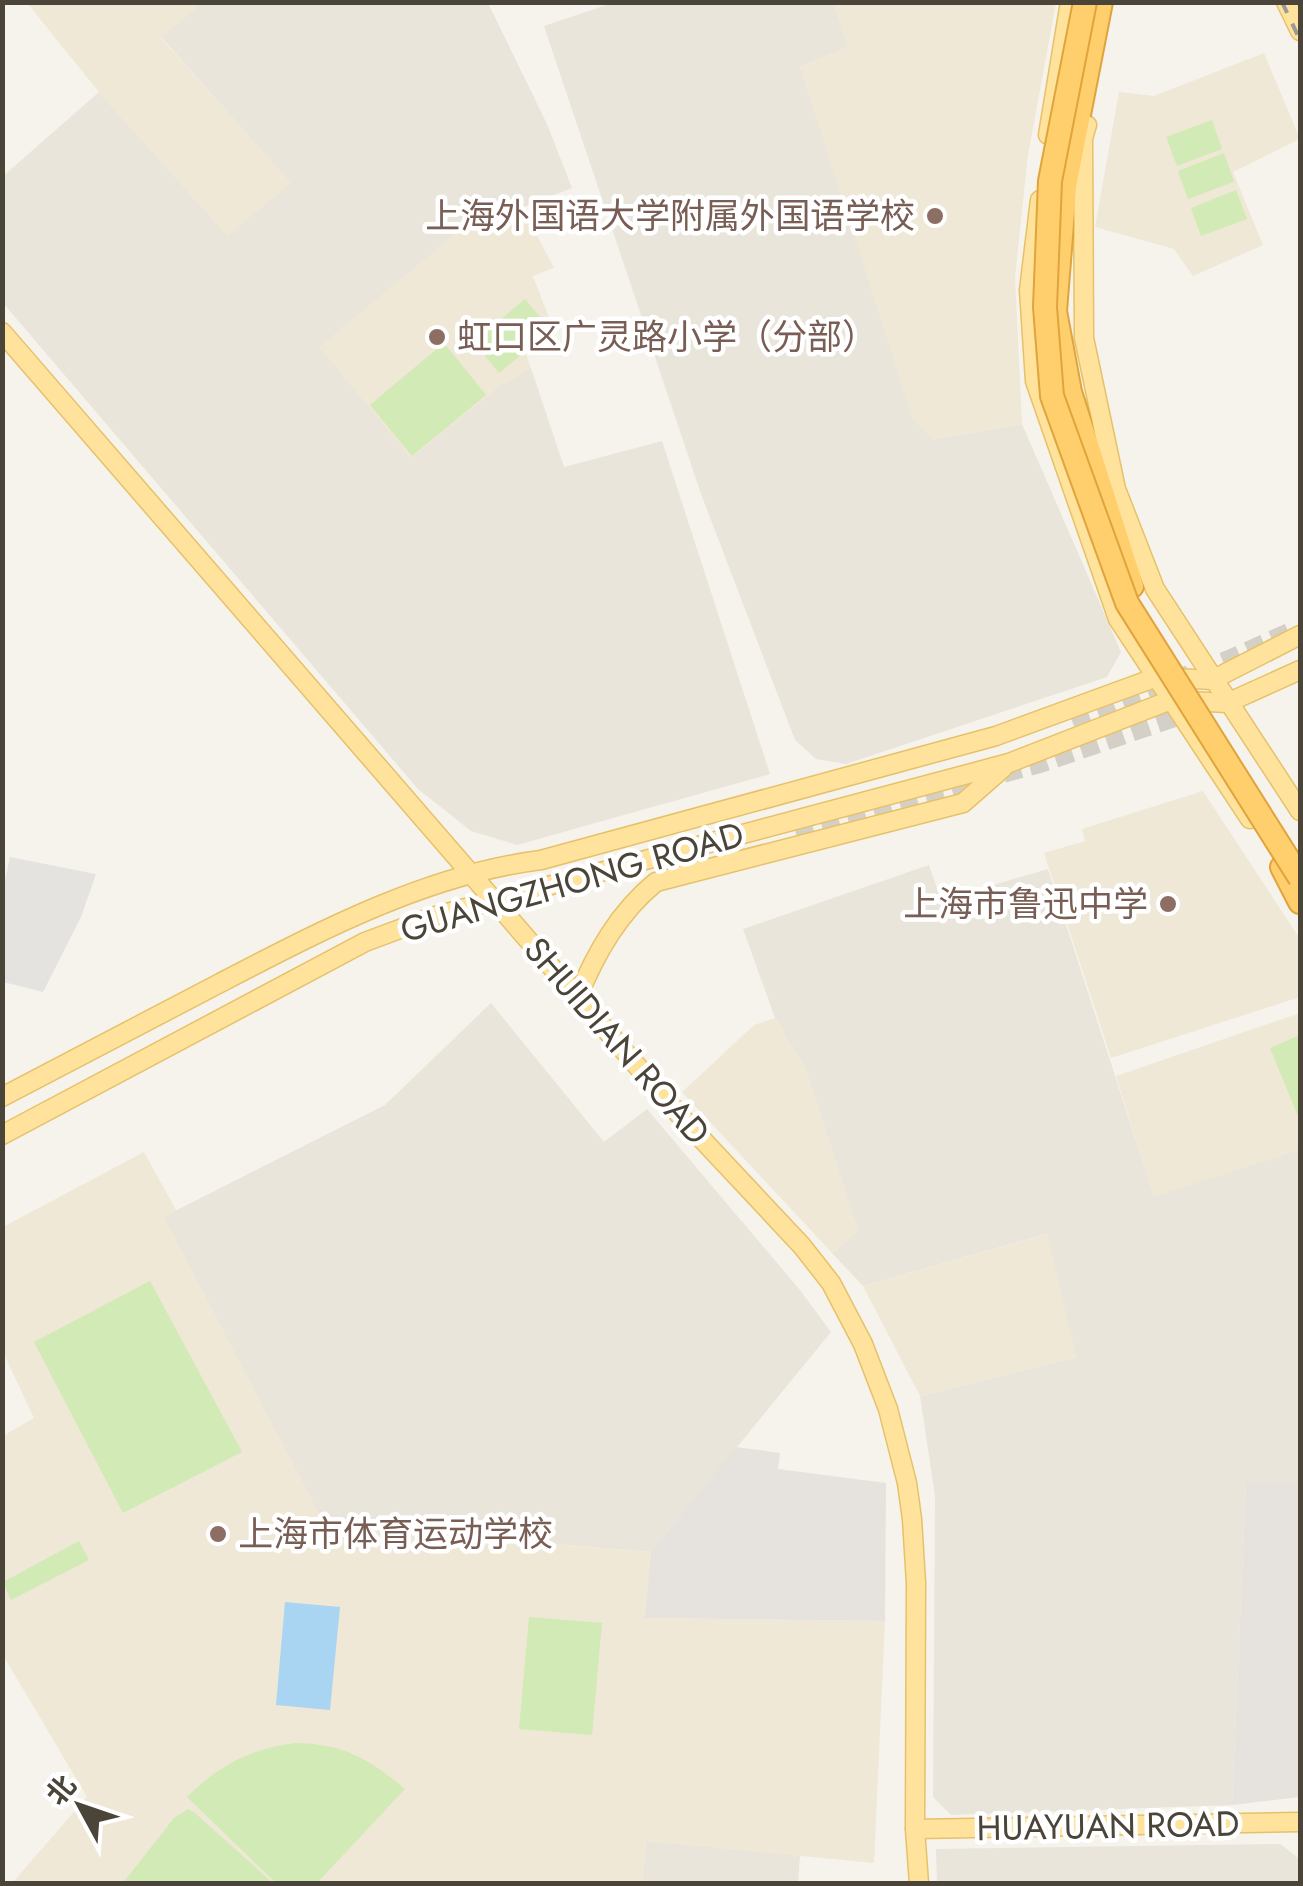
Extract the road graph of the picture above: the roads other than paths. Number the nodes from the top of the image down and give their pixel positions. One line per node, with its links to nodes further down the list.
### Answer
1 (1070, 2): 10 (main road)
2 (1085, 2): 20 (highway, bridge)
3 (1100, 2): 19 (highway)
4 (1112, 2): 11 (main road)
5 (1286, 2): 6 (main road)
6 (1300, 31)
7 (2, 332): 21 (main road, SHUIDIAN ROAD)
8 (1300, 636): 11 (main road)
9 (1300, 670): 13 (main road)
10 (1156, 677): 11 (main road); 12 (main road); 16 (main road, GUANGZHONG ROAD)
11 (1212, 680): 13 (main road)
12 (1172, 700): 13 (main road); 15 (main road, GUANGZHONG ROAD); 20 (main road)
13 (1227, 704): 17 (main road)
14 (1071, 718): 16 (main road)
15 (1009, 763): 22 (main road, GUANGZHONG ROAD); 25 (main road)
16 (882, 766): 21 (main road, GUANGZHONG ROAD)
17 (1300, 810)
18 (795, 830): 22 (main road)
19 (1300, 850)
20 (1291, 873): 24 (highway)
21 (471, 874): 23 (main road, SHUIDIAN ROAD); 26 (main road, GUANGZHONG ROAD)
22 (539, 886): 23 (main road, GUANGZHONG ROAD)
23 (493, 898): 25 (main road, SHUIDIAN ROAD); 27 (main road, GUANGZHONG ROAD)
24 (1300, 898)
25 (578, 996): 29 (main road, SHUIDIAN ROAD)
26 (2, 1098)
27 (2, 1135)
28 (1300, 1822): 29 (main road, HUAYUAN ROAD)
29 (915, 1829): 30 (main road, SHUIDIAN ROAD)
30 (919, 1884)

